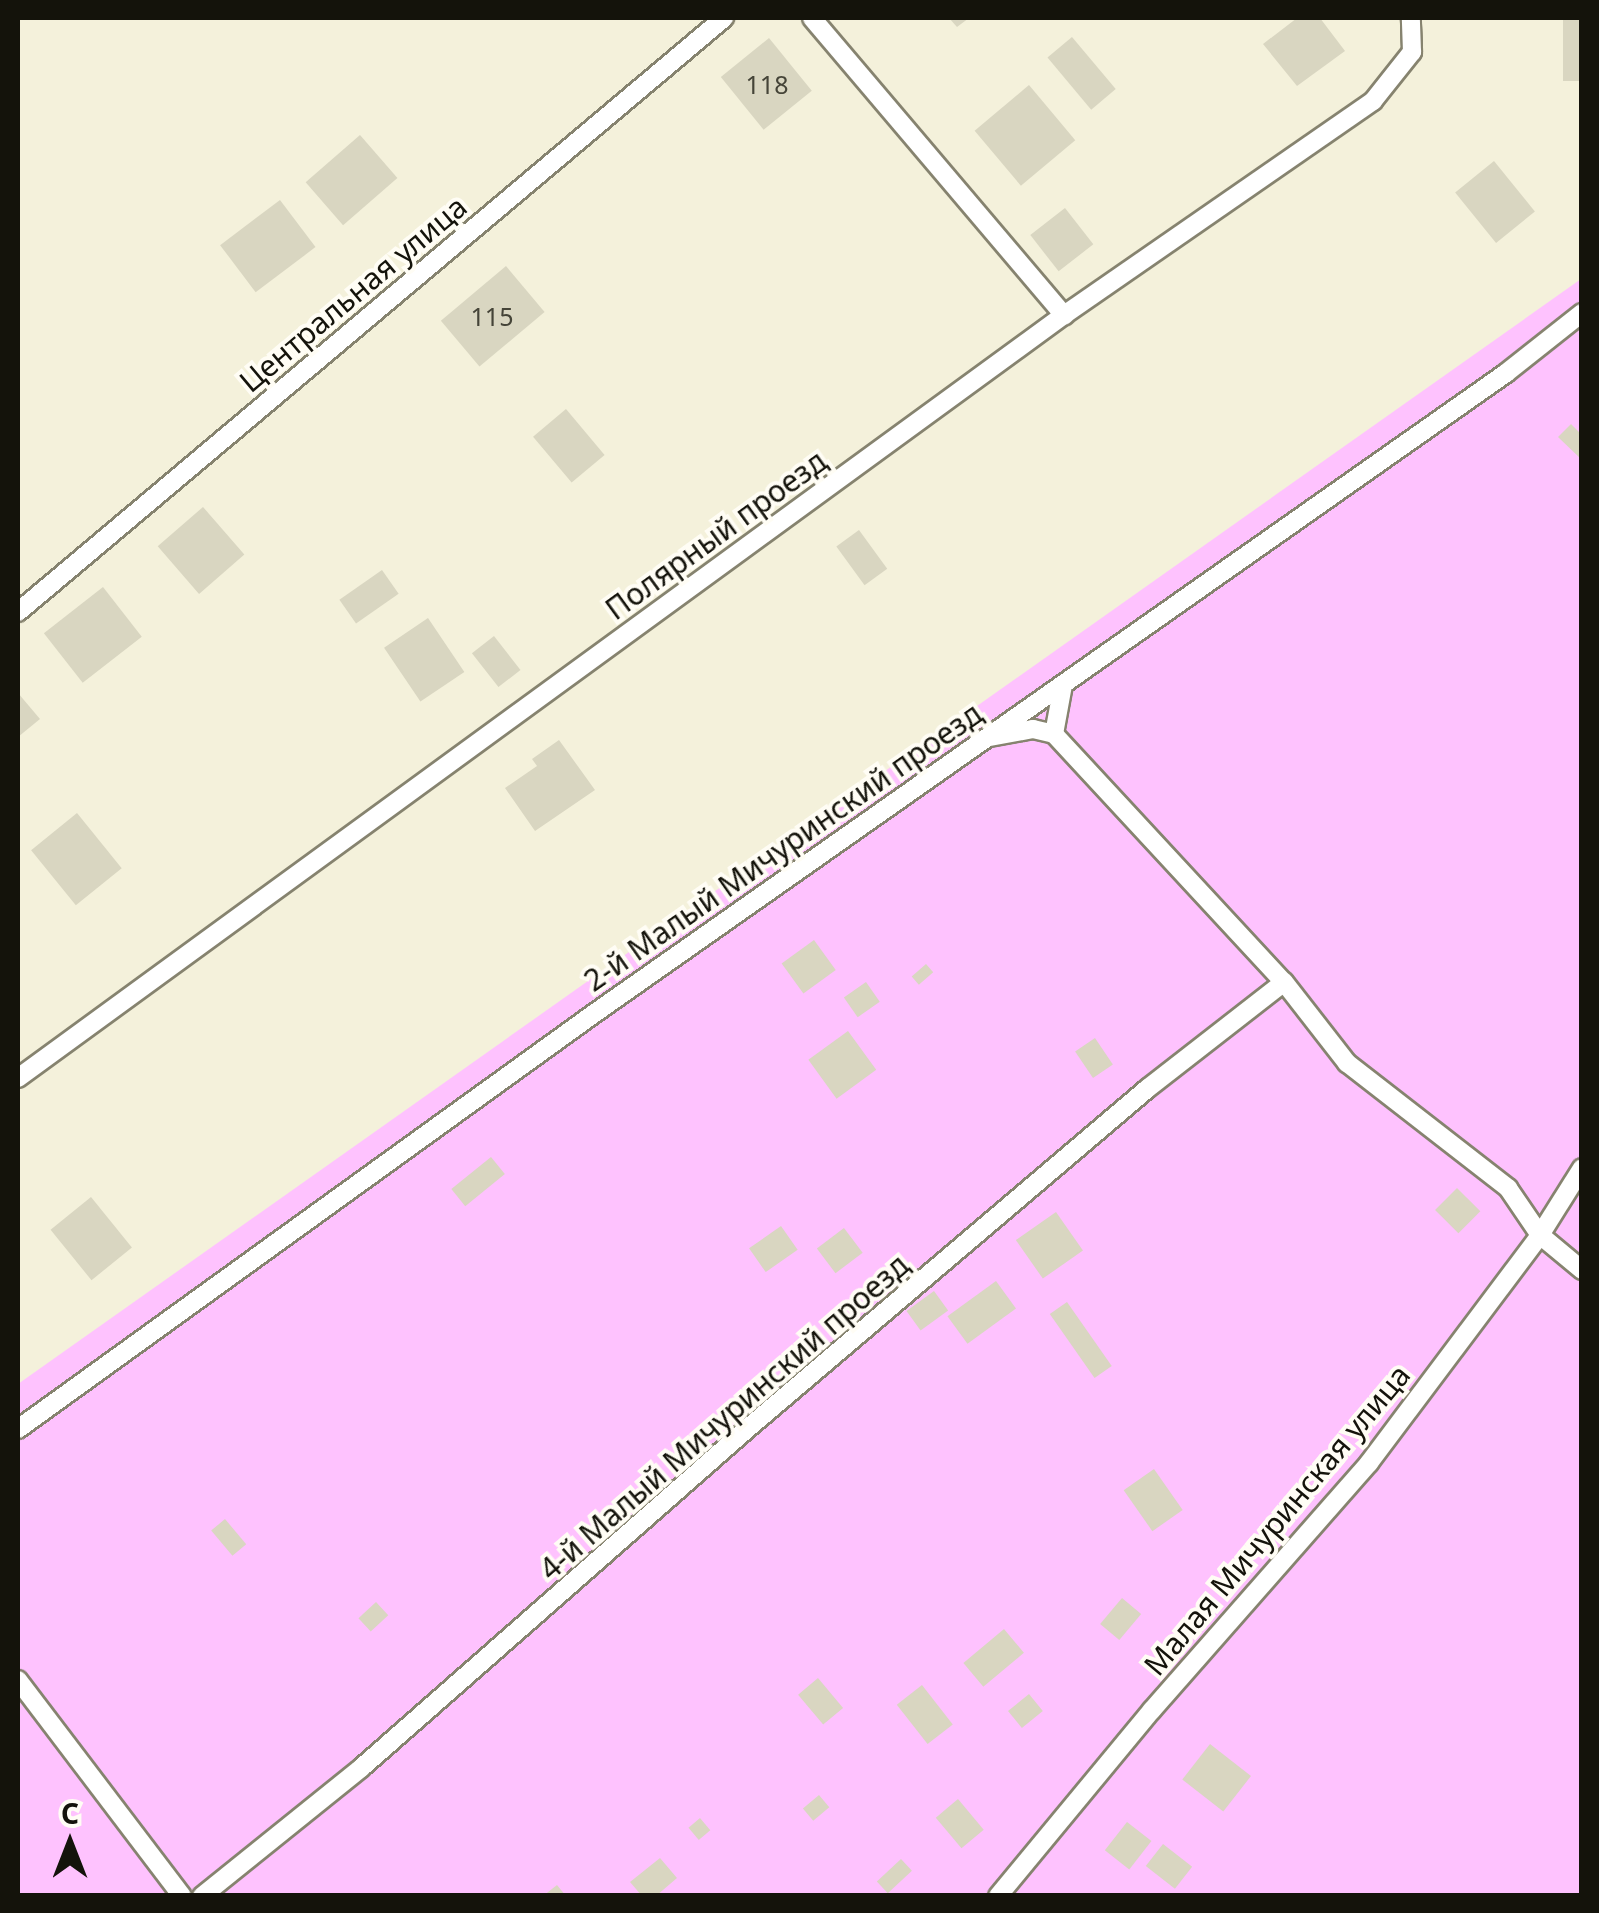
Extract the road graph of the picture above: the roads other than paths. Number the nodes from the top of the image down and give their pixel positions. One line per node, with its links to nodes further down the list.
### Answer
1 (724, 18): 6 (lane, Центральная улица)
2 (812, 18): 5 (lane)
3 (1411, 18): 5 (lane, Полярный проезд)
4 (1582, 313): 7 (lane, 2-й Малый Мичуринский проезд)
5 (1064, 315): 11 (lane, Полярный проезд)
6 (18, 612)
7 (1063, 685): 8 (lane); 9 (lane, 2-й Малый Мичуринский проезд)
8 (1054, 734): 9 (lane); 10 (lane)
9 (985, 738): 15 (lane, 2-й Малый Мичуринский проезд)
10 (1284, 982): 13 (lane); 18 (lane, 4-й Малый Мичуринский проезд)
11 (18, 1078)
12 (1582, 1168): 13 (lane, Малая Мичуринская улица)
13 (1540, 1235): 14 (lane); 19 (lane, Малая Мичуринская улица)
14 (1582, 1270)
15 (18, 1429)
16 (18, 1680): 17 (lane)
17 (182, 1896)
18 (202, 1896)
19 (998, 1896)

